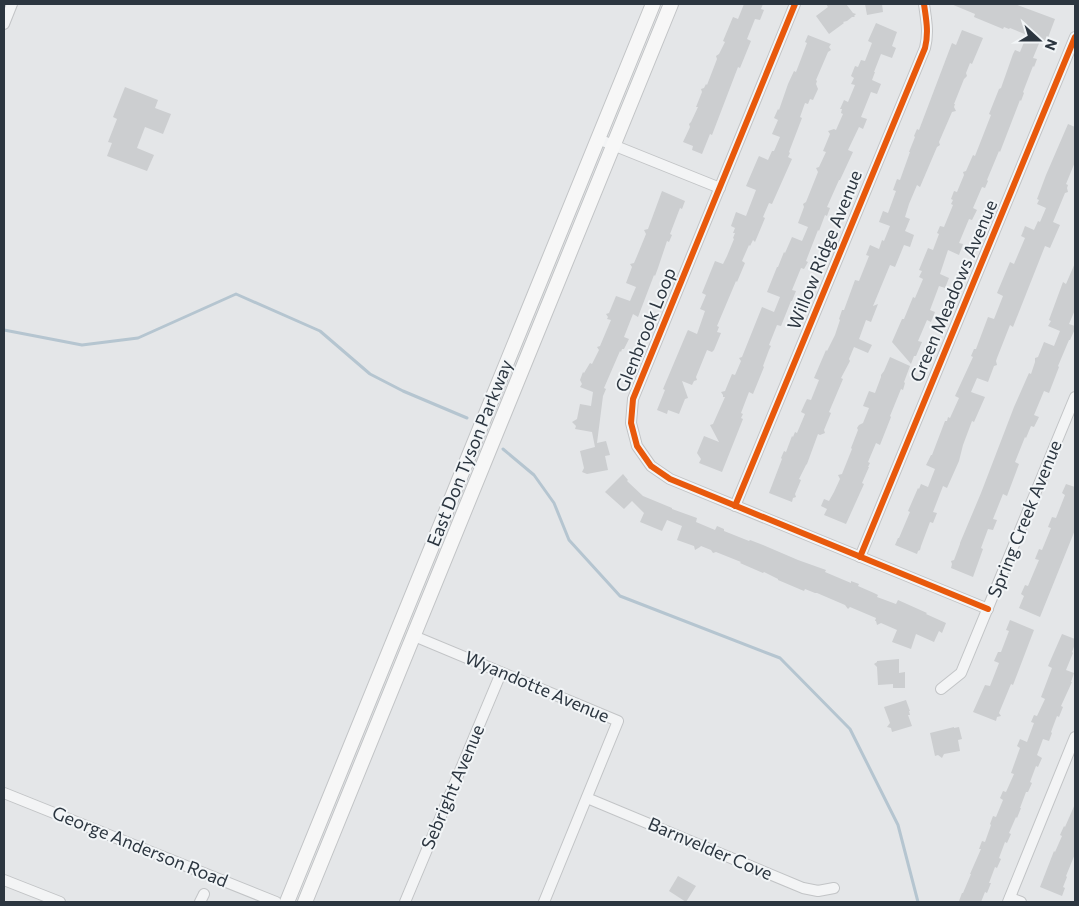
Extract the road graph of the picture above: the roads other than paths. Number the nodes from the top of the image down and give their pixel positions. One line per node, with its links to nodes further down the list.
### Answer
1 (12, 4): 6 (street)
2 (653, 4): 8 (main road, East Don Tyson Parkway)
3 (671, 4): 9 (main road, East Don Tyson Parkway)
4 (795, 4): 10 (street, Glenbrook Loop)
5 (924, 4): 12 (street, Willow Ridge Avenue)
6 (4, 24)
7 (1075, 37): 13 (street, Green Meadows Avenue)
8 (598, 139): 9 (street); 26 (main road, East Don Tyson Parkway)
9 (614, 145): 10 (street); 15 (main road, East Don Tyson Parkway)
10 (720, 188): 12 (street, Glenbrook Loop)
11 (1075, 397): 14 (street, Spring Creek Avenue)
12 (735, 506): 13 (street, Glenbrook Loop)
13 (860, 556): 14 (street, Glenbrook Loop)
14 (988, 609): 17 (street, Spring Creek Avenue)
15 (414, 636): 16 (street, Wyandotte Avenue); 27 (main road, East Don Tyson Parkway)
16 (502, 673): 20 (street, Wyandotte Avenue); 28 (street, Sebright Avenue)
17 (941, 689)
18 (1075, 737): 23 (street)
19 (4, 793): 25 (street, George Anderson Road)
20 (587, 798): 22 (street, Barnvelder Cove); 29 (street, Wyandotte Avenue)
21 (4, 880): 24 (street)
22 (834, 888)
23 (1009, 900): 30 (street)
24 (60, 902)
25 (276, 902)
26 (287, 902)
27 (306, 902)
28 (405, 902)
29 (544, 902)
30 (1021, 902)

